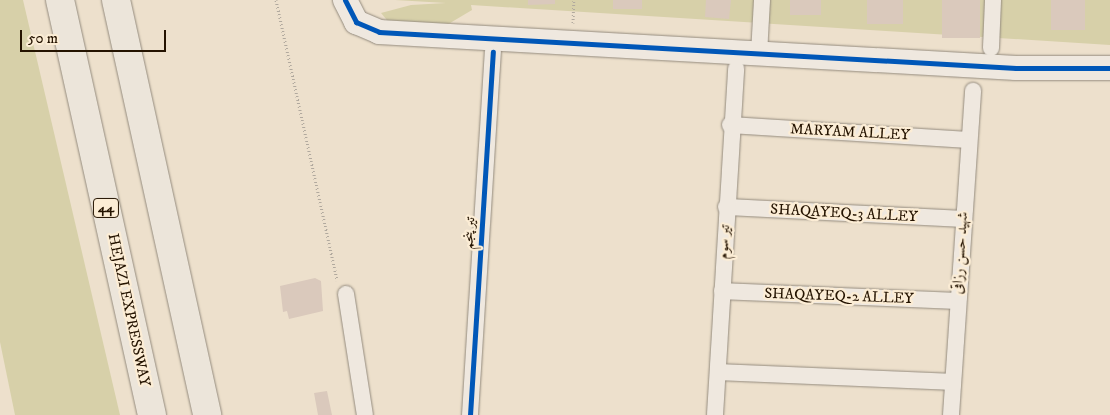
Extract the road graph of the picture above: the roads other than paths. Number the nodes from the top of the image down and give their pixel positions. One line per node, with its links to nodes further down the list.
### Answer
1 (60, 0): 21 (highway, HEJAZI EXPRESSWAY / 44)
2 (116, 0): 22 (highway)
3 (345, 0): 8 (street)
4 (762, 0): 8 (street)
5 (993, 0): 6 (street)
6 (991, 48)
7 (493, 52): 24 (street, تیر پنجم)
8 (759, 54): 9 (street)
9 (1110, 68)
10 (736, 69): 12 (street, تیر سوم)
11 (973, 91): 13 (street, شهید حسن رزاقی)
12 (730, 125): 13 (street, MARYAM ALLEY); 14 (street, تیر سوم)
13 (969, 140): 15 (street, شهید حسن رزاقی)
14 (726, 207): 15 (street, SHAQAYEQ-3 ALLEY); 16 (street, تیر سوم)
15 (961, 220): 18 (street, شهید حسن رزاقی)
16 (722, 291): 18 (street, SHAQAYEQ-2 ALLEY); 19 (street, تیر سوم)
17 (343, 293): 23 (street)
18 (956, 301): 20 (street, شهید حسن رزاقی)
19 (719, 372): 20 (street); 25 (street, تیر سوم)
20 (953, 382): 26 (street, شهید حسن رزاقی)
21 (152, 415)
22 (207, 415)
23 (365, 415)
24 (470, 415)
25 (715, 415)
26 (951, 415)

